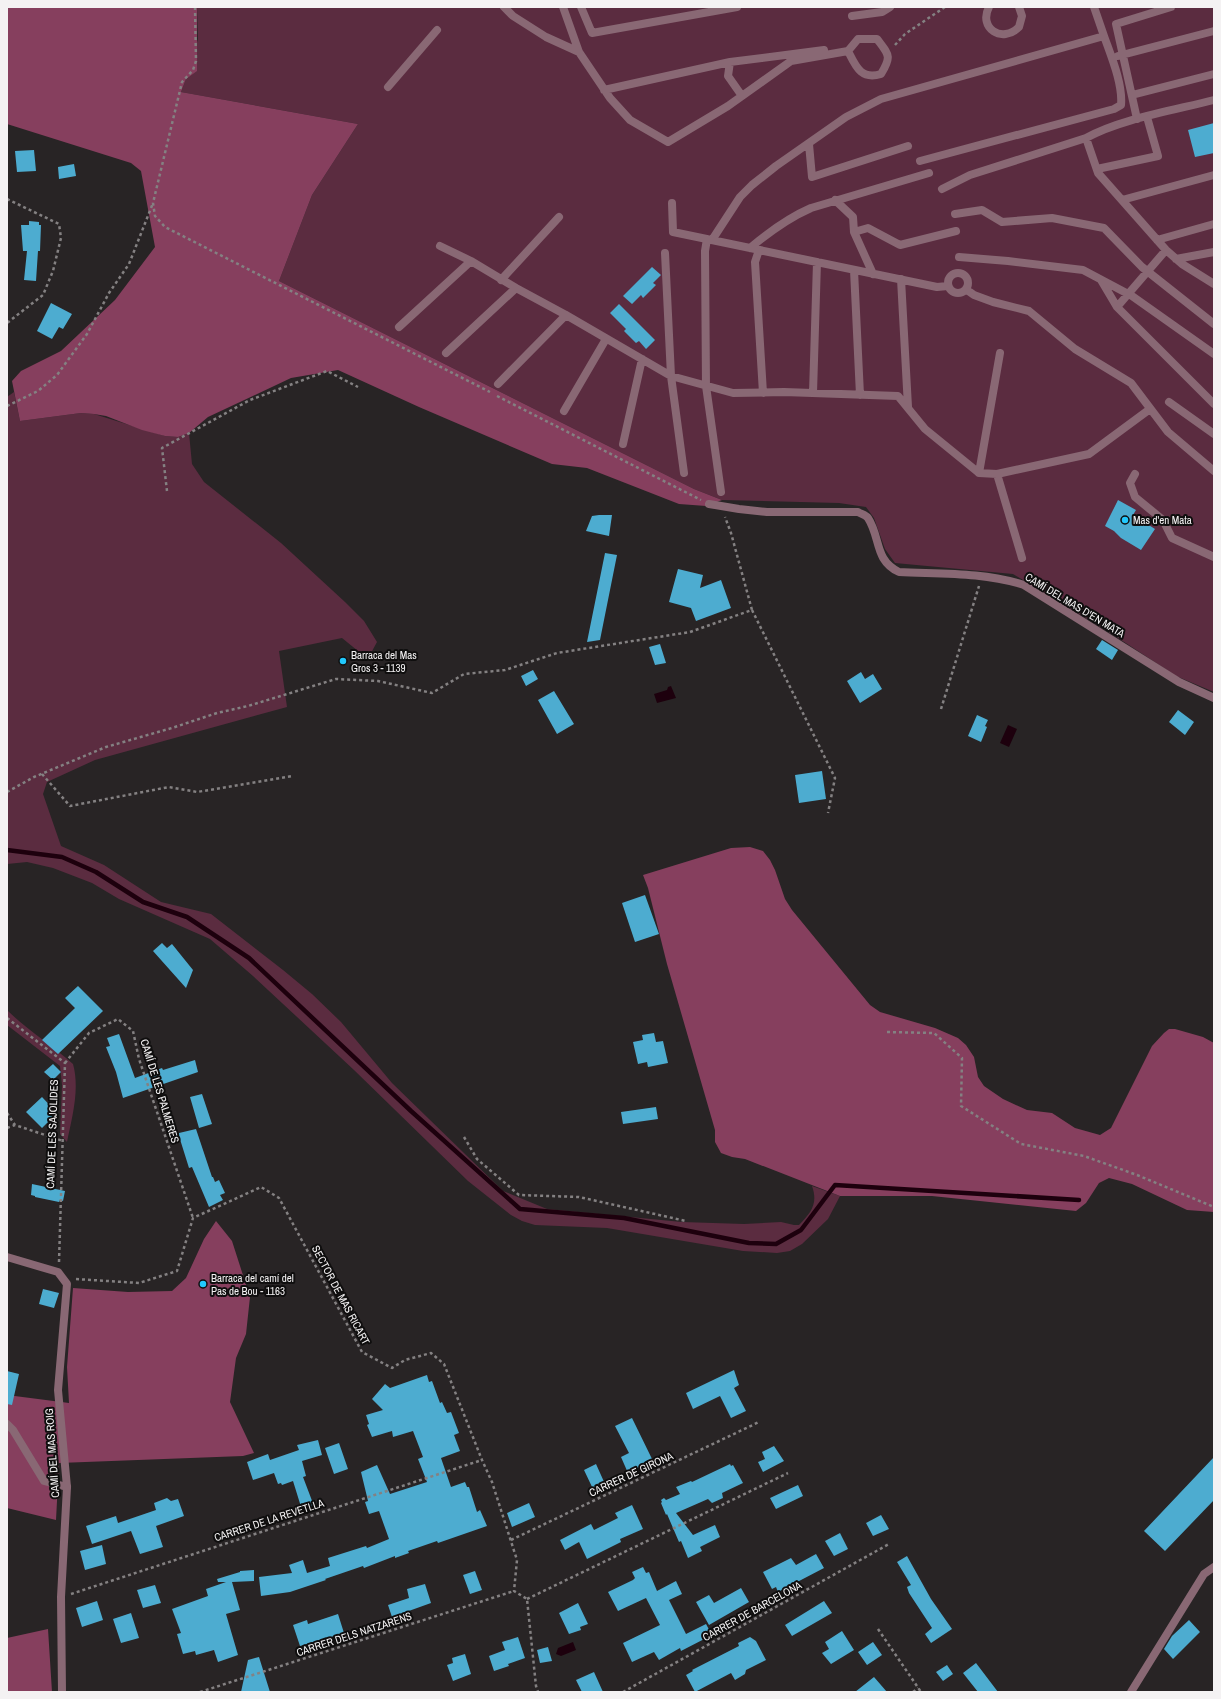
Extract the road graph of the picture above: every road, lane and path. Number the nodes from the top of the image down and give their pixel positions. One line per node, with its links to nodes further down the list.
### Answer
1 (195, 7): 41 (path)
2 (504, 7): 17 (street)
3 (563, 7): 17 (street)
4 (581, 7): 5 (street)
5 (737, 7)
6 (890, 7): 12 (street)
7 (945, 7): 18 (path)
8 (990, 7): 9 (street)
9 (1019, 7)
10 (1094, 7): 15 (street)
11 (1171, 7): 19 (street)
12 (852, 16)
13 (437, 30): 23 (street)
14 (1214, 31): 19 (street)
15 (1104, 36): 20 (street); 31 (street)
16 (850, 49): 18 (street); 18 (street); 21 (street); 26 (street)
17 (579, 52): 24 (street)
18 (887, 52)
19 (1123, 55): 20 (street); 25 (street)
20 (1112, 57): 33 (street)
21 (730, 62): 24 (street); 26 (street)
22 (1214, 74): 25 (street)
23 (388, 87)
24 (604, 90): 26 (street)
25 (1132, 95): 29 (street)
26 (742, 96)
27 (1214, 100): 28 (street)
28 (1147, 117): 29 (street); 34 (street)
29 (1137, 120): 30 (street)
30 (1086, 138): 34 (street); 37 (street)
31 (809, 144): 32 (street); 48 (street)
32 (908, 146)
33 (920, 161)
34 (1096, 169): 40 (street)
35 (929, 173): 39 (street)
36 (1214, 175): 40 (street)
37 (942, 189)
38 (7, 199): 73 (path)
39 (835, 200): 47 (street); 51 (street)
40 (1122, 200): 49 (street)
41 (153, 203): 90 (path); 103 (path)
42 (672, 203): 48 (street)
43 (955, 214): 61 (street)
44 (559, 217): 64 (street)
45 (1214, 224): 49 (street)
46 (956, 231): 47 (street)
47 (854, 232): 62 (street)
48 (709, 240): 51 (street); 83 (street)
49 (1157, 240): 53 (street)
50 (440, 246): 58 (street)
51 (750, 248): 52 (street)
52 (759, 250): 59 (street); 85 (street)
53 (1166, 250): 57 (street); 61 (street)
54 (1214, 252): 57 (street)
55 (665, 253): 81 (street)
56 (958, 257): 65 (street)
57 (1176, 260): 66 (street)
58 (471, 261): 64 (street); 75 (street)
59 (817, 262): 60 (street); 86 (street)
60 (854, 270): 62 (street); 87 (street)
61 (1147, 271): 70 (street); 74 (street)
62 (873, 274): 63 (street)
63 (901, 279): 67 (street); 91 (street)
64 (502, 280): 68 (street)
65 (1101, 280): 70 (street); 71 (street)
66 (1214, 284)
67 (948, 286): 69 (street); 69 (street)
68 (516, 288): 72 (street); 77 (street)
69 (970, 292): 92 (street)
70 (1128, 294): 71 (street); 79 (street)
71 (1117, 307): 89 (street)
72 (566, 315): 76 (street); 82 (street)
73 (7, 323)
74 (1214, 324)
75 (399, 327)
76 (606, 338): 80 (street); 93 (street)
77 (446, 353)
78 (1000, 353): 98 (street)
79 (1214, 354)
80 (642, 359): 81 (street); 95 (street)
81 (672, 376): 83 (street); 97 (street)
82 (498, 384)
83 (706, 386): 85 (street); 102 (street)
84 (358, 387): 101 (path)
85 (763, 392): 86 (street)
86 (814, 393): 87 (street)
87 (860, 395): 91 (street)
88 (1169, 402): 94 (street)
89 (1214, 404)
90 (7, 406)
91 (908, 408): 98 (street)
92 (1150, 409): 96 (street); 99 (street)
93 (564, 412)
94 (1214, 434)
95 (624, 444)
96 (1214, 471)
97 (684, 473)
98 (979, 473): 99 (street)
99 (997, 474): 106 (street)
100 (1135, 474): 105 (street)
101 (167, 491)
102 (721, 492)
103 (708, 504): 104 (street, CAMÍ DEL MAS D'EN MATA)
104 (720, 506): 107 (street, CAMÍ DEL MAS D'EN MATA); 108 (path)
105 (1214, 557)
106 (1022, 558)
107 (982, 576): 109 (street, CAMÍ DEL MAS D'EN MATA); 110 (path)
108 (752, 610): 111 (path); 114 (path)
109 (1214, 698)
110 (941, 710)
111 (42, 774): 112 (path); 113 (path)
112 (293, 776)
113 (7, 792)
114 (828, 813)
115 (7, 1018): 117 (path)
116 (887, 1032): 123 (path)
117 (65, 1062): 122 (path, CAMÍ DE LES SAJOLIDES); 124 (path, CAMÍ DE LES PALMERES)
118 (7, 1113): 119 (path)
119 (15, 1125): 120 (path); 122 (path)
120 (7, 1128)
121 (464, 1137): 125 (path)
122 (63, 1141): 127 (path, CAMÍ DE LES SAJOLIDES)
123 (1214, 1207)
124 (193, 1218): 127 (path); 130 (path, SECTOR DE MAS RICART)
125 (686, 1221)
126 (7, 1257): 127 (street)
127 (63, 1278): 132 (street, CAMÍ DEL MAS ROIG)
128 (759, 1422): 133 (path, CARRER DE GIRONA)
129 (7, 1424): 132 (street)
130 (482, 1460): 133 (path, SECTOR DE MAS RICART); 137 (path, CARRER DE LA REVETLLA)
131 (788, 1473): 138 (path)
132 (67, 1487): 137 (street, CAMÍ DEL MAS ROIG)
133 (511, 1540): 136 (path, SECTOR DE MAS RICART)
134 (889, 1544): 144 (path, CARRER DE BARCELONA)
135 (1214, 1567): 147 (street)
136 (514, 1591): 138 (path); 142 (path, CARRER DELS NATZARENS)
137 (61, 1597): 141 (street, CAMÍ DEL MAS ROIG)
138 (527, 1599): 143 (path)
139 (878, 1629): 140 (path)
140 (918, 1688): 145 (path); 146 (path)
141 (62, 1692)
142 (200, 1692)
143 (538, 1692)
144 (623, 1692)
145 (913, 1692)
146 (921, 1692)
147 (1132, 1692)

